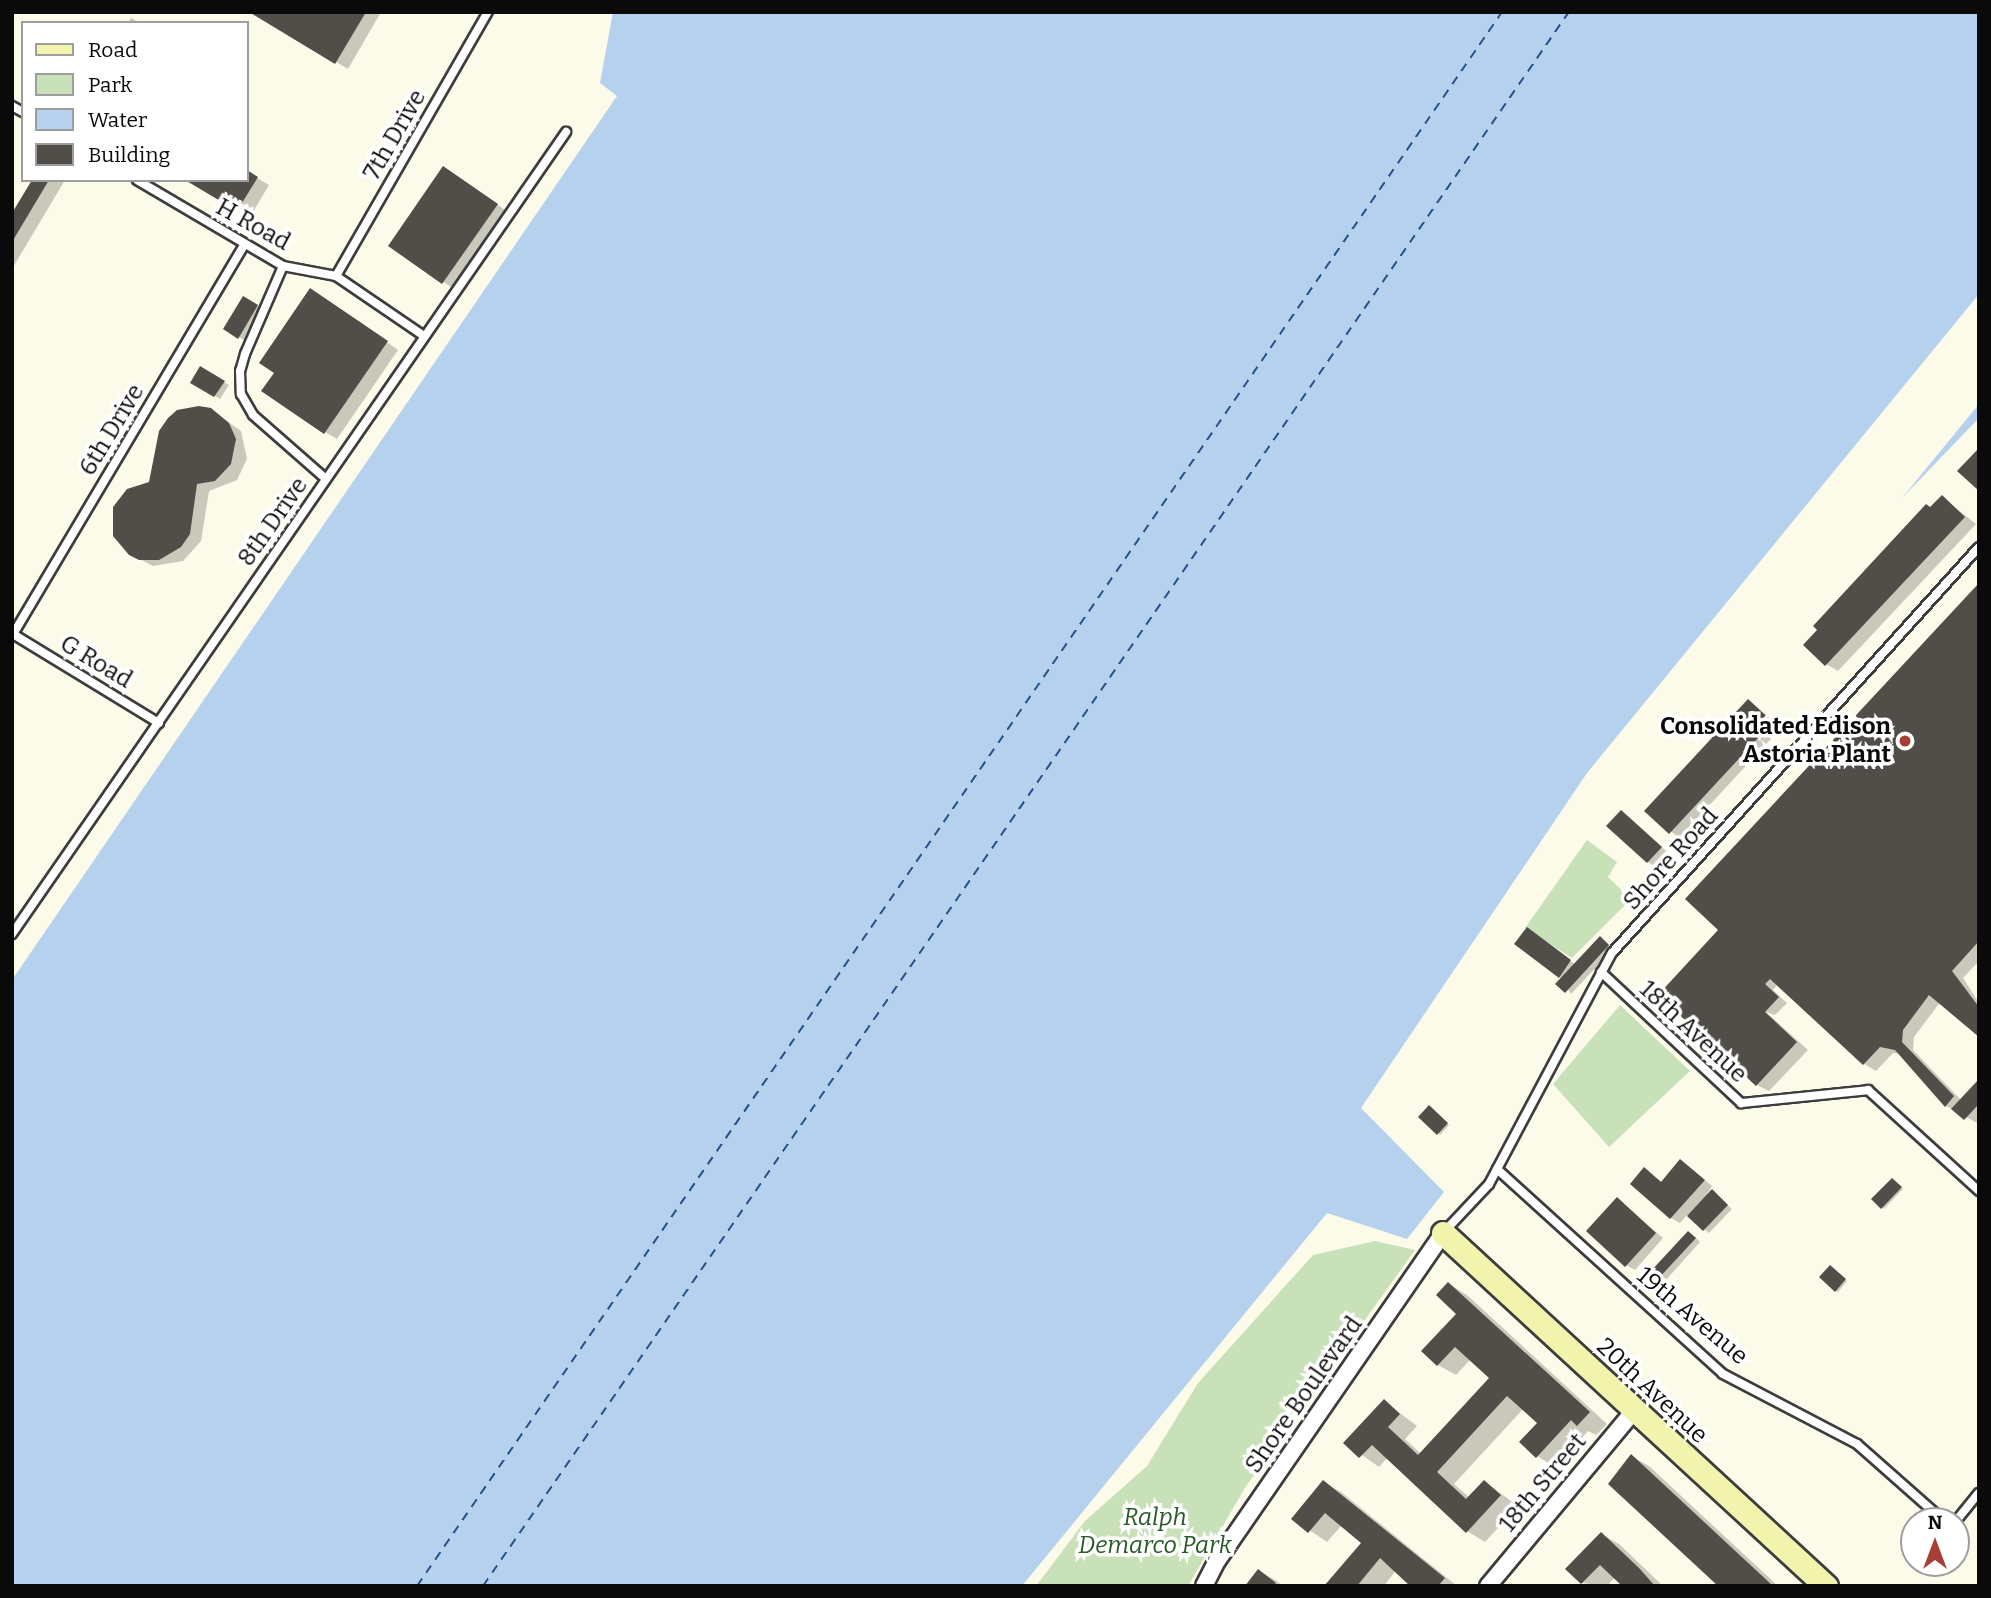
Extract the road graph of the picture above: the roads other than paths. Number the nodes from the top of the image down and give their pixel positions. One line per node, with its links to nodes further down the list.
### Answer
1 (488, 12): 6 (lane, 7th Drive)
2 (566, 132): 7 (lane, 8th Drive)
3 (140, 182): 4 (lane, H Road)
4 (245, 244): 5 (lane, H Road); 10 (lane, 6th Drive)
5 (283, 266): 6 (lane, H Road); 8 (lane)
6 (336, 276): 7 (lane, H Road)
7 (424, 336): 8 (lane, 8th Drive)
8 (326, 478): 11 (lane, 8th Drive)
9 (1979, 547): 13 (lane, Shore Road)
10 (13, 635): 11 (lane, G Road)
11 (159, 723): 12 (lane, 8th Drive)
12 (12, 934)
13 (1601, 972): 14 (lane, Shore Road); 15 (lane, 18th Avenue)
14 (1497, 1168): 16 (lane, Shore Road); 19 (lane, 19th Avenue)
15 (1979, 1191)
16 (1443, 1233): 17 (street, 20th Avenue); 22 (street, Shore Boulevard)
17 (1634, 1411): 21 (street, 20th Avenue); 23 (street, 18th Street)
18 (1979, 1493): 20 (lane)
19 (1928, 1507)
20 (1968, 1507)
21 (1822, 1584)
22 (1204, 1586)
23 (1488, 1586)

